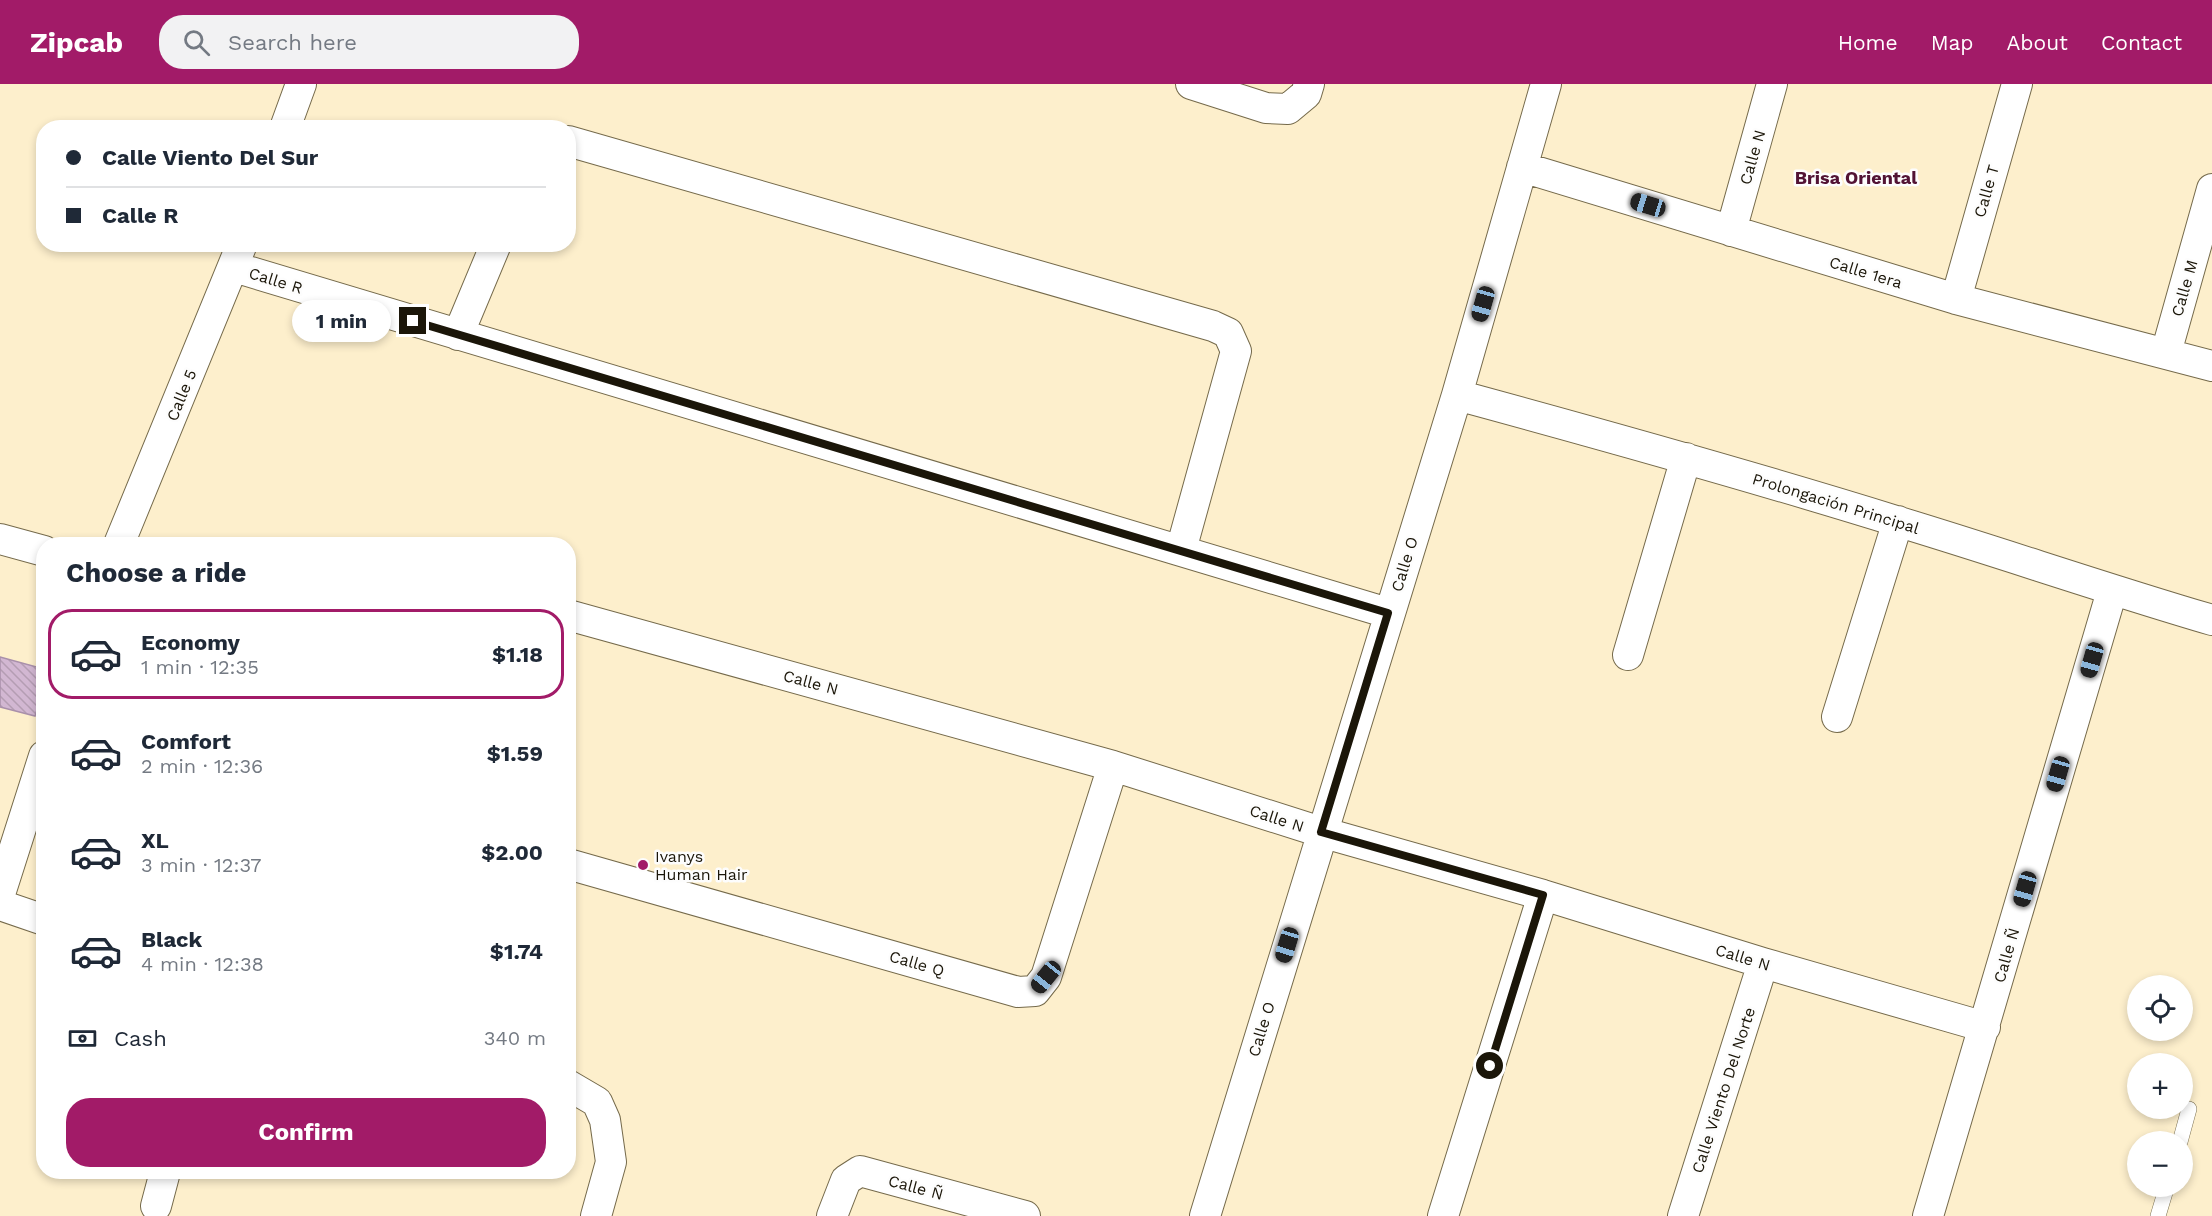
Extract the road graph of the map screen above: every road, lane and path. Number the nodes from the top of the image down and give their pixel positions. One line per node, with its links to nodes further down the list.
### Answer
1 (301, 84): 7 (street)
2 (1191, 84): 6 (street)
3 (1546, 84): 9 (street, Calle O)
4 (1772, 84): 11 (street, Calle N)
5 (2017, 84): 14 (street, Calle T)
6 (1307, 89)
7 (288, 120)
8 (576, 143): 24 (street)
9 (1522, 167): 11 (street, Calle 1era); 18 (street, Calle O)
10 (2212, 189): 16 (street, Calle M)
11 (1731, 231): 14 (street, Calle 1era)
12 (493, 252): 15 (street)
13 (238, 256): 15 (street, Calle R); 21 (street, Calle 5)
14 (1956, 299): 16 (street, Calle 1era)
15 (458, 335): 24 (street, Calle R)
16 (2166, 353): 17 (street, Calle 1era)
17 (2212, 366)
18 (1457, 395): 19 (street, Prolongación Principal); 26 (street, Calle O)
19 (1686, 458): 20 (street, Prolongación Principal); 29 (street)
20 (1898, 521): 25 (street, Prolongación Principal); 30 (street)
21 (122, 537)
22 (0, 539): 23 (street)
23 (36, 549)
24 (1181, 550): 26 (street, Calle R)
25 (2112, 591): 28 (street, Prolongación Principal); 40 (street, Calle Ñ)
26 (1388, 613): 33 (street, Calle O)
27 (576, 617): 31 (street, Calle N)
28 (2212, 620)
29 (1628, 655)
30 (1838, 717)
31 (1113, 766): 33 (street, Calle N); 34 (street, Calle Q)
32 (36, 781): 35 (street)
33 (1321, 832): 36 (street, Calle N); 48 (street, Calle O)
34 (576, 866)
35 (0, 894)
36 (1543, 895): 39 (street, Calle N); 49 (street)
37 (0, 905): 38 (street)
38 (36, 917)
39 (1763, 963): 40 (street, Calle N); 50 (street, Calle Viento Del Norte)
40 (1985, 1027): 51 (street, Calle Ñ)
41 (576, 1090): 45 (street)
42 (163, 1179): 44 (street)
43 (2164, 1197): 52 (lane)
44 (156, 1206)
45 (596, 1216)
46 (832, 1216): 47 (street, Calle Ñ)
47 (1025, 1216)
48 (1205, 1216)
49 (1443, 1216)
50 (1683, 1216)
51 (1928, 1216)
52 (2158, 1216)

